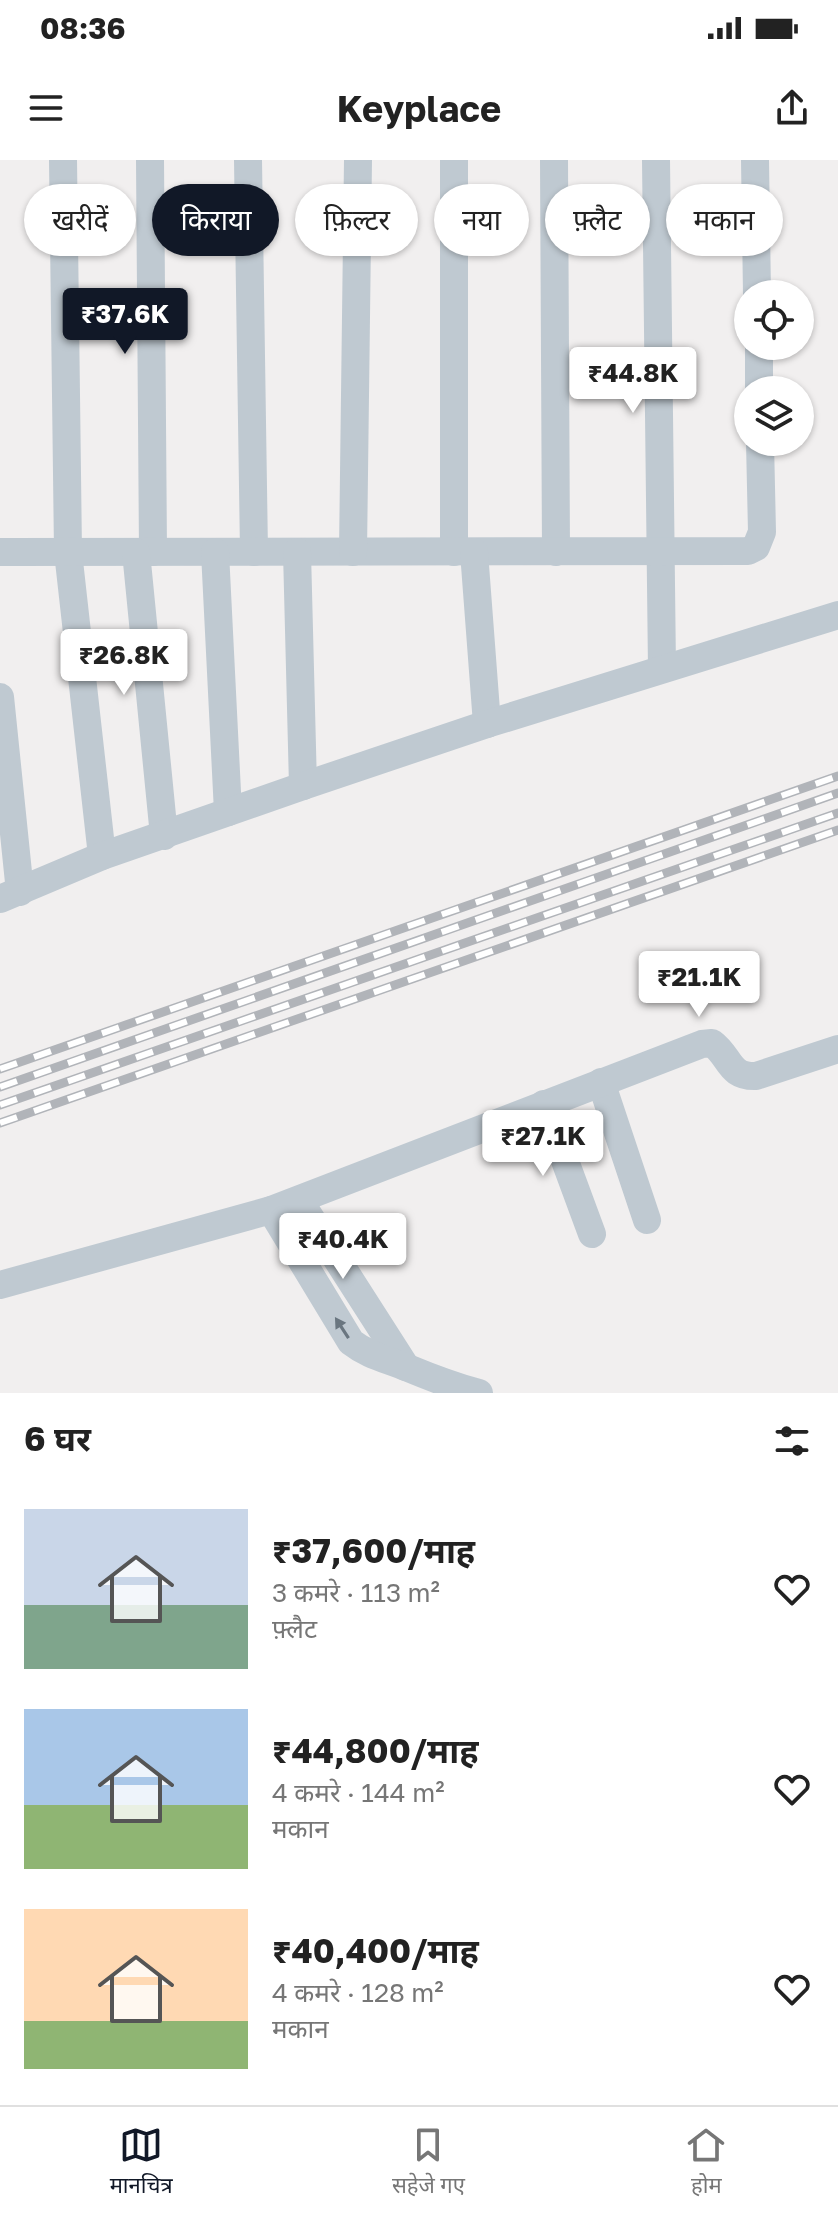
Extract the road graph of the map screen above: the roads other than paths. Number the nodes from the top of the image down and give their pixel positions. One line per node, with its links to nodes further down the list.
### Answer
1 (63, 160): 12 (street)
2 (150, 160): 13 (street)
3 (248, 160): 15 (street)
4 (358, 160): 17 (street)
5 (454, 160): 18 (street)
6 (554, 160): 19 (street)
7 (656, 160): 20 (street)
8 (755, 160): 9 (street)
9 (757, 280)
10 (760, 456): 20 (street)
11 (0, 552): 12 (street)
12 (68, 552): 13 (street); 28 (street)
13 (144, 552): 14 (street); 27 (street)
14 (215, 552): 15 (street); 26 (street)
15 (254, 552): 16 (street)
16 (297, 552): 17 (street); 25 (street)
17 (353, 552): 18 (street)
18 (464, 552): 19 (street); 24 (street)
19 (556, 552): 20 (street)
20 (660, 552): 22 (street)
21 (838, 615): 22 (street)
22 (662, 669): 24 (street)
23 (0, 697): 29 (street)
24 (487, 724): 25 (street)
25 (303, 786): 26 (street)
26 (228, 812): 27 (street)
27 (164, 836): 28 (street)
28 (102, 856): 29 (street)
29 (10, 895)
30 (838, 1049): 31 (street)
31 (601, 1082): 32 (street); 35 (street)
32 (544, 1104): 33 (street); 36 (street)
33 (299, 1200): 34 (street); 38 (street)
34 (271, 1210): 37 (street); 38 (street, one-way to 34)
35 (647, 1220)
36 (592, 1234)
37 (0, 1285)
38 (406, 1367): 39 (street)
39 (479, 1393)

